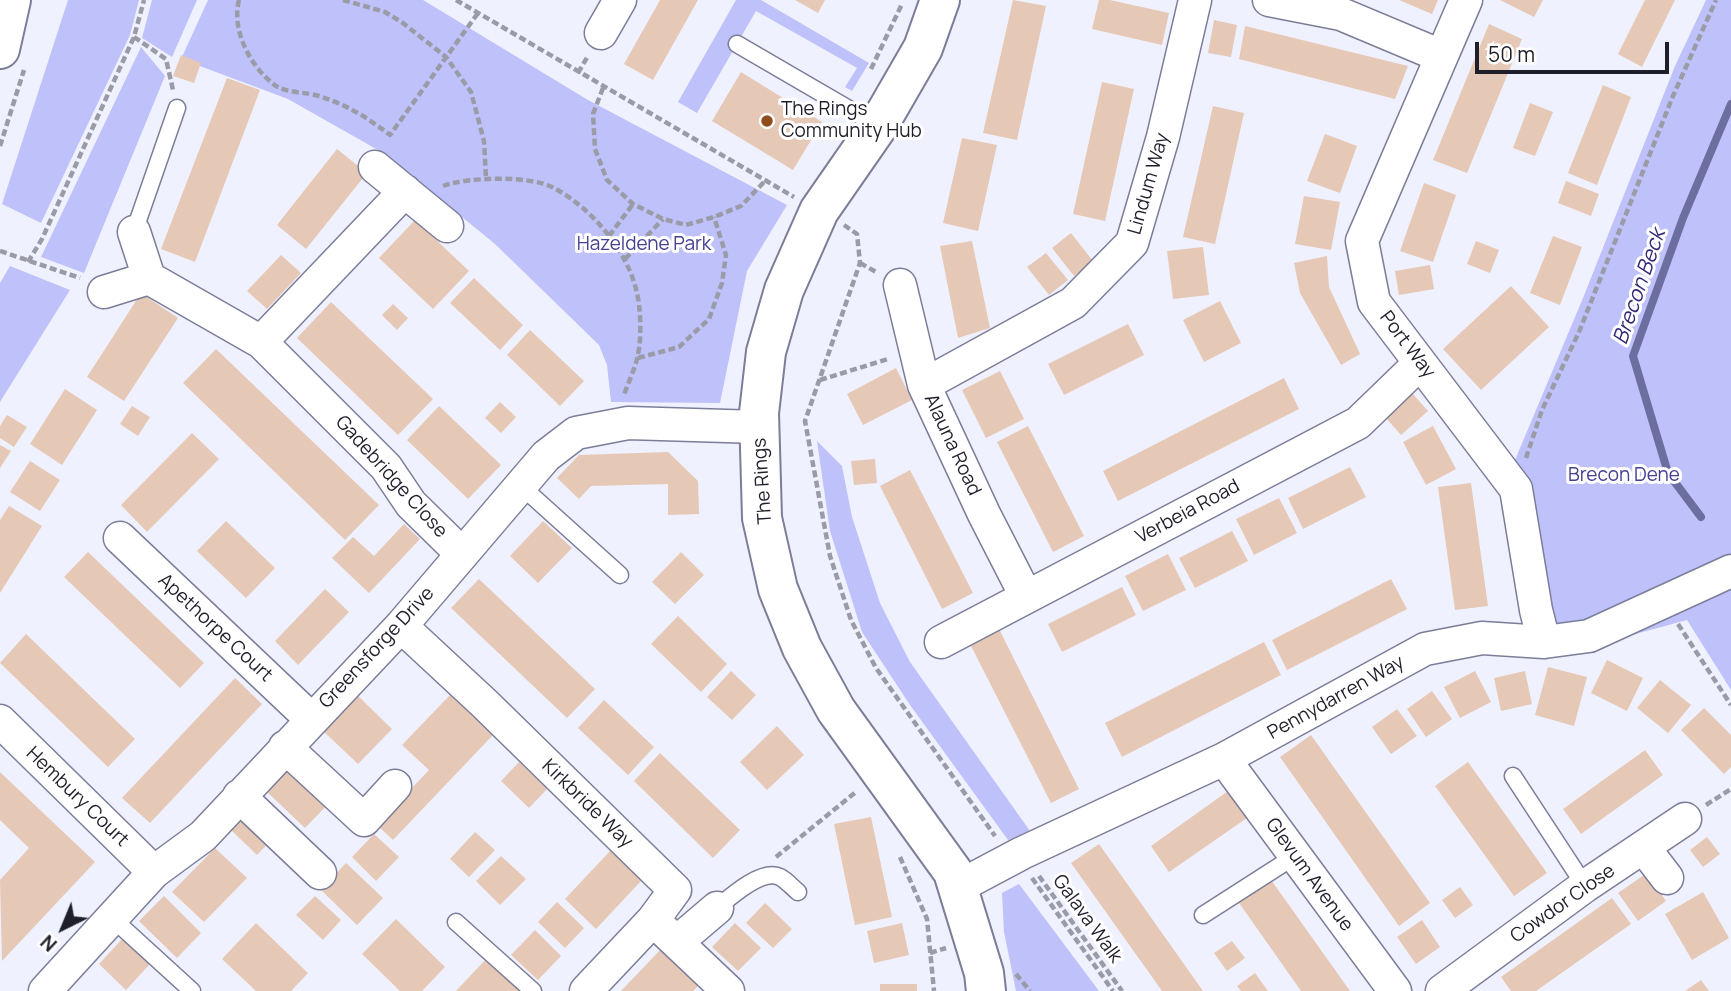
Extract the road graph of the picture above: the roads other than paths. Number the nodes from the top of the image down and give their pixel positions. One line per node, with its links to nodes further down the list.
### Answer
1 (11, 0): 9 (street)
2 (621, 0): 7 (street)
3 (940, 0): 12 (street, The Rings)
4 (1195, 0): 22 (street, Lindum Way)
5 (1269, 0): 10 (street)
6 (1466, 0): 10 (street, Port Way)
7 (601, 33)
8 (737, 44): 12 (lane)
9 (0, 50)
10 (1441, 56): 21 (street, Port Way)
11 (177, 108): 16 (lane)
12 (878, 126): 23 (street, The Rings)
13 (375, 167): 14 (street)
14 (411, 196): 15 (street); 20 (street)
15 (447, 226)
16 (134, 232): 17 (street)
17 (149, 278): 19 (street); 20 (street, Gadebridge Close)
18 (900, 285): 22 (street, Alauna Road)
19 (104, 292)
20 (261, 342): 26 (street, Gadebridge Close)
21 (1420, 363): 29 (street, Verbeia Road); 32 (street, Port Way)
22 (924, 385): 29 (street, Alauna Road)
23 (759, 427): 24 (street, Greensforge Drive); 47 (street, The Rings)
24 (520, 485): 26 (street, Greensforge Drive); 28 (lane)
25 (120, 538): 33 (street, Apethorpe Court)
26 (461, 553): 30 (street, Greensforge Drive)
27 (1731, 571): 32 (street, Pennydarren Way)
28 (620, 575)
29 (1026, 596): 31 (street, Verbeia Road)
30 (401, 626): 33 (street, Greensforge Drive); 52 (street, Kirkbride Way)
31 (941, 642)
32 (1544, 642): 36 (street, Pennydarren Way)
33 (311, 719): 35 (street, Greensforge Drive)
34 (0, 721): 43 (street, Hembury Court)
35 (285, 747): 38 (street); 39 (street, Greensforge Drive)
36 (1224, 759): 42 (street, Glevum Avenue); 47 (street, Pennydarren Way)
37 (1513, 776): 46 (lane)
38 (396, 786)
39 (239, 796): 43 (street, Greensforge Drive); 44 (street)
40 (1685, 819): 41 (street, Cowdor Close)
41 (1644, 848): 45 (street); 46 (street, Cowdor Close)
42 (1296, 856): 50 (lane); 55 (street, Glevum Avenue)
43 (154, 872): 51 (street, Greensforge Drive)
44 (320, 873)
45 (1667, 878)
46 (1586, 886): 62 (street, Cowdor Close)
47 (958, 887): 61 (street, The Rings)
48 (797, 892): 49 (lane)
49 (717, 908): 54 (street)
50 (1203, 915)
51 (112, 918): 56 (street, Greensforge Drive); 57 (lane)
52 (653, 920): 54 (street); 59 (street, Kirkbride Way)
53 (456, 922): 58 (lane)
54 (677, 942): 60 (street)
55 (1388, 989)
56 (45, 991)
57 (192, 991)
58 (533, 991)
59 (586, 991)
60 (728, 991)
61 (986, 991)
62 (1442, 991)

